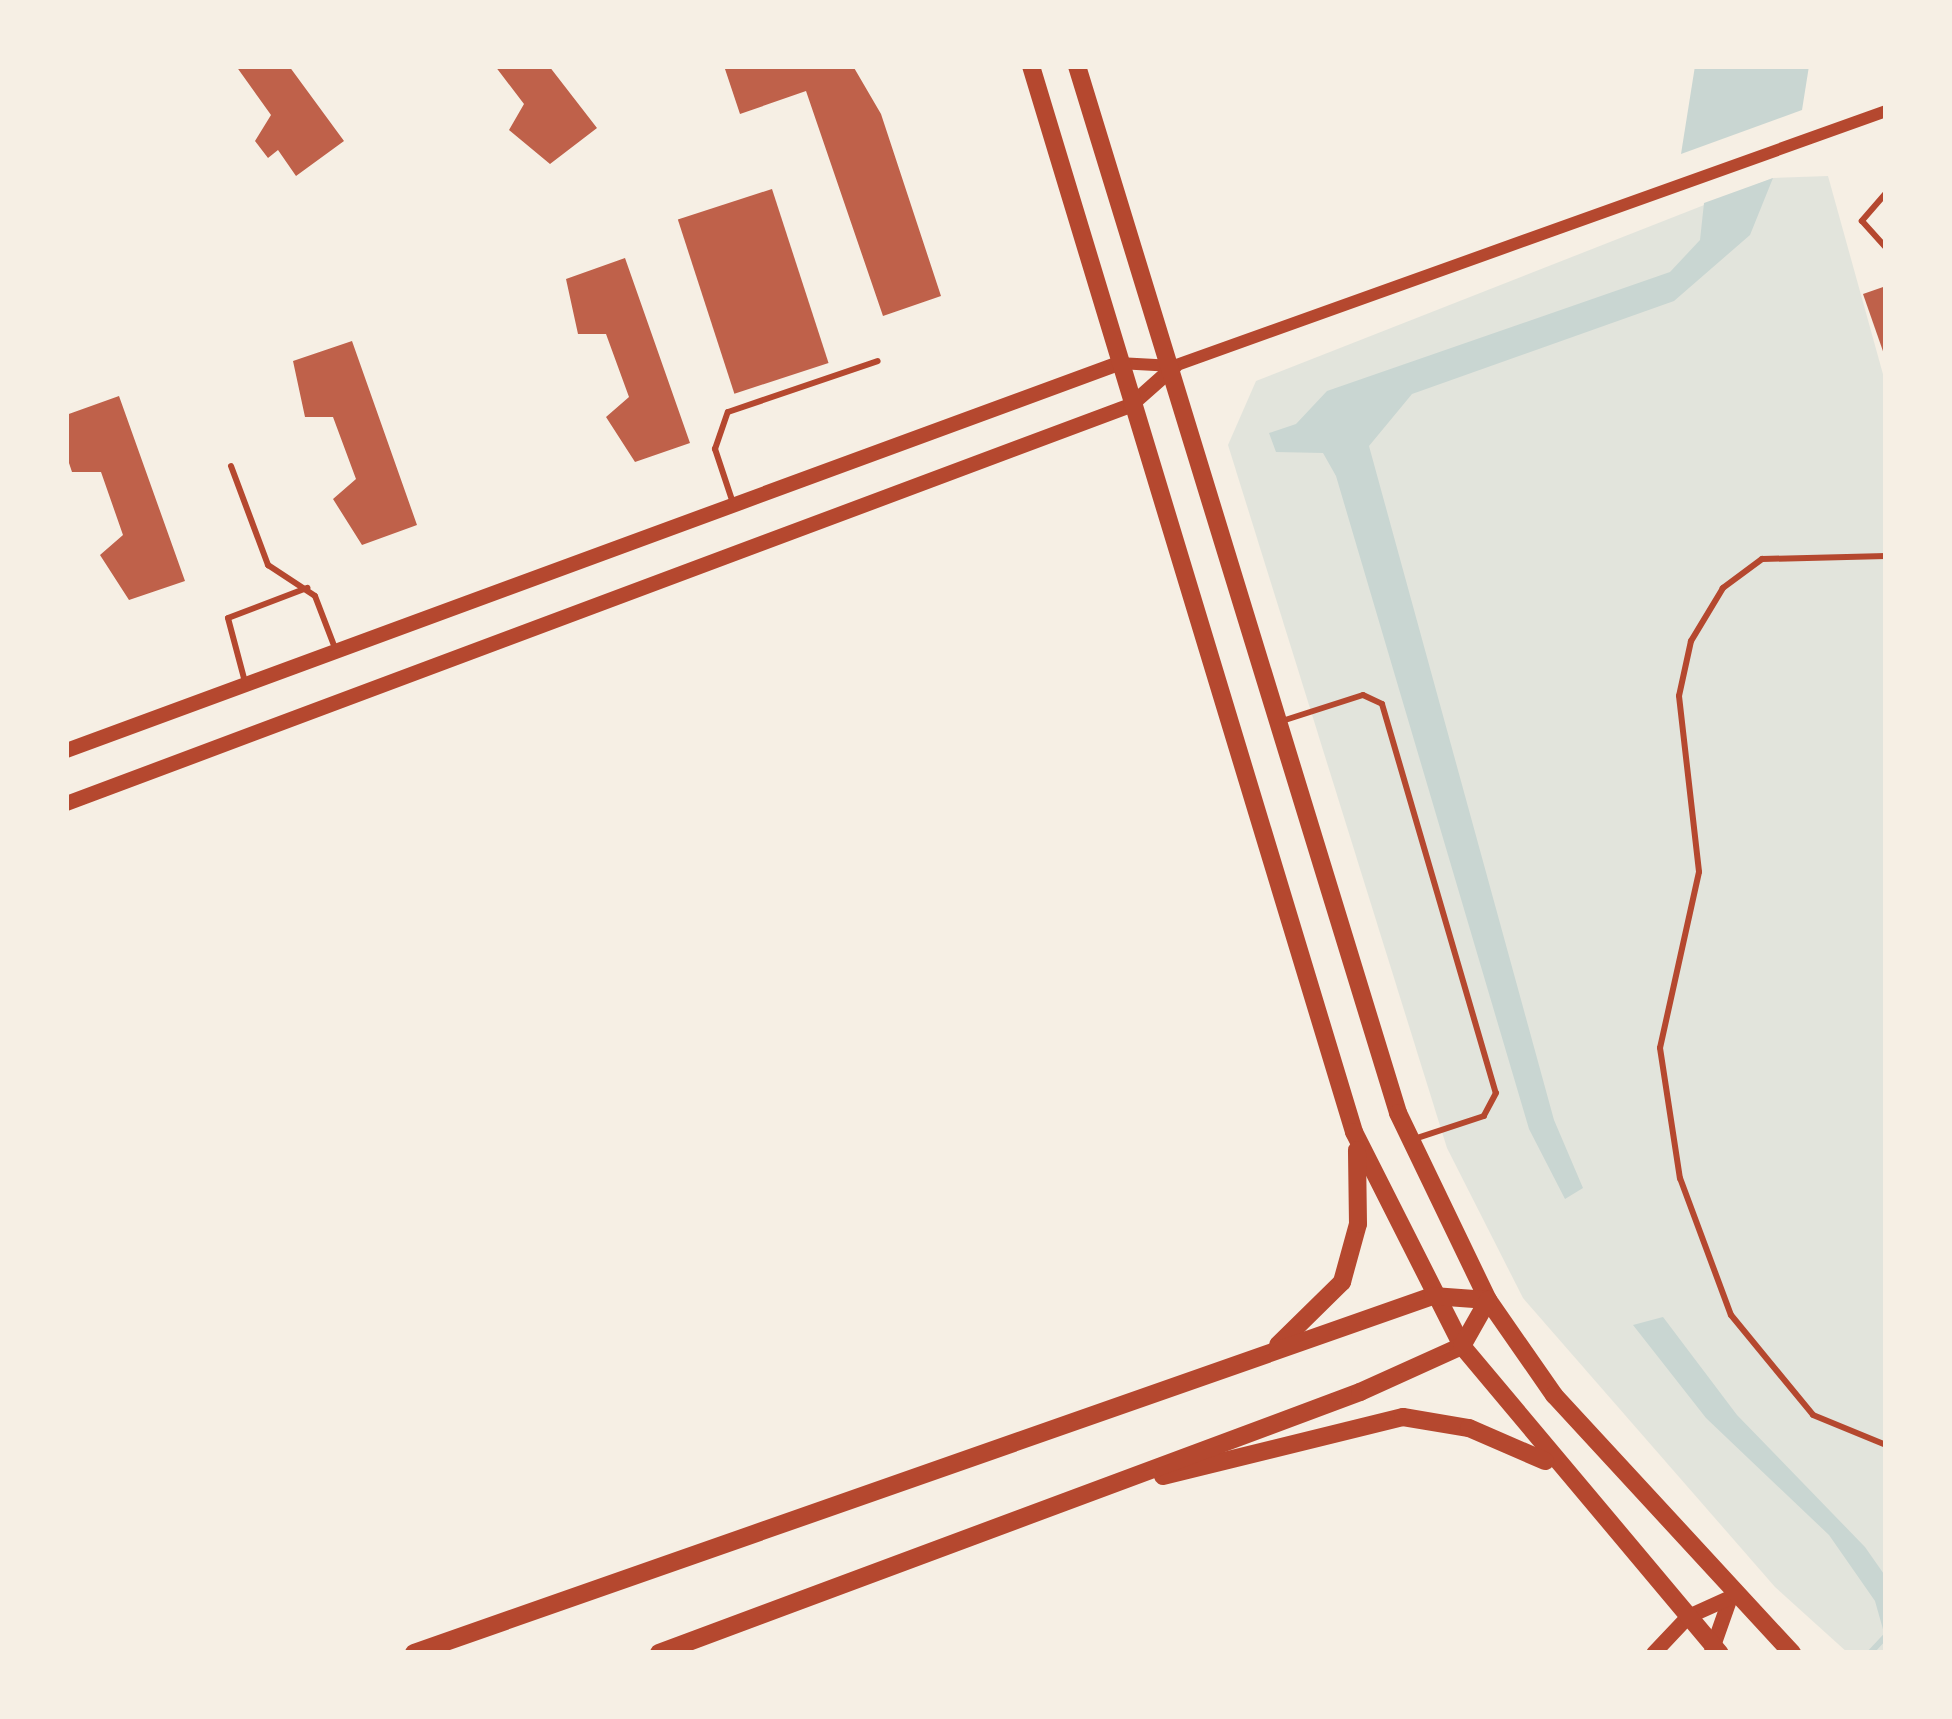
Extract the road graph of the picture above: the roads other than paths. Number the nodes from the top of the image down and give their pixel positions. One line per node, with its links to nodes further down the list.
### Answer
1 (1030, 66): 7 (main road)
2 (1077, 66): 8 (main road)
3 (1886, 111): 8 (street)
4 (1886, 193): 5 (lane)
5 (1886, 248)
6 (878, 361): 11 (lane)
7 (1118, 363): 8 (street); 9 (main road); 11 (street)
8 (1174, 366): 9 (street); 16 (main road)
9 (1130, 405): 18 (street); 20 (main road)
10 (231, 466): 13 (lane)
11 (733, 503): 14 (street)
12 (1886, 556): 27 (lane)
13 (307, 588): 14 (lane); 15 (lane)
14 (335, 648): 15 (street)
15 (245, 682): 17 (street)
16 (1281, 722): 22 (main road); 22 (lane)
17 (66, 750)
18 (66, 803)
19 (1886, 1016): 21 (lane)
20 (1322, 1024): 23 (main road); 26 (main road)
21 (1886, 1100)
22 (1411, 1140): 24 (main road)
23 (1432, 1297): 24 (main road); 25 (main road); 26 (main road)
24 (1488, 1300): 25 (main road); 30 (main road)
25 (1462, 1346): 28 (main road); 29 (main road)
26 (1263, 1357): 33 (main road)
27 (1886, 1445)
28 (1553, 1465): 29 (main road); 31 (main road)
29 (1036, 1512): 34 (main road)
30 (1730, 1597): 31 (street); 32 (street); 36 (main road)
31 (1688, 1616): 32 (main road); 35 (street)
32 (1715, 1651)
33 (413, 1653)
34 (659, 1653)
35 (1653, 1653)
36 (1792, 1653)

